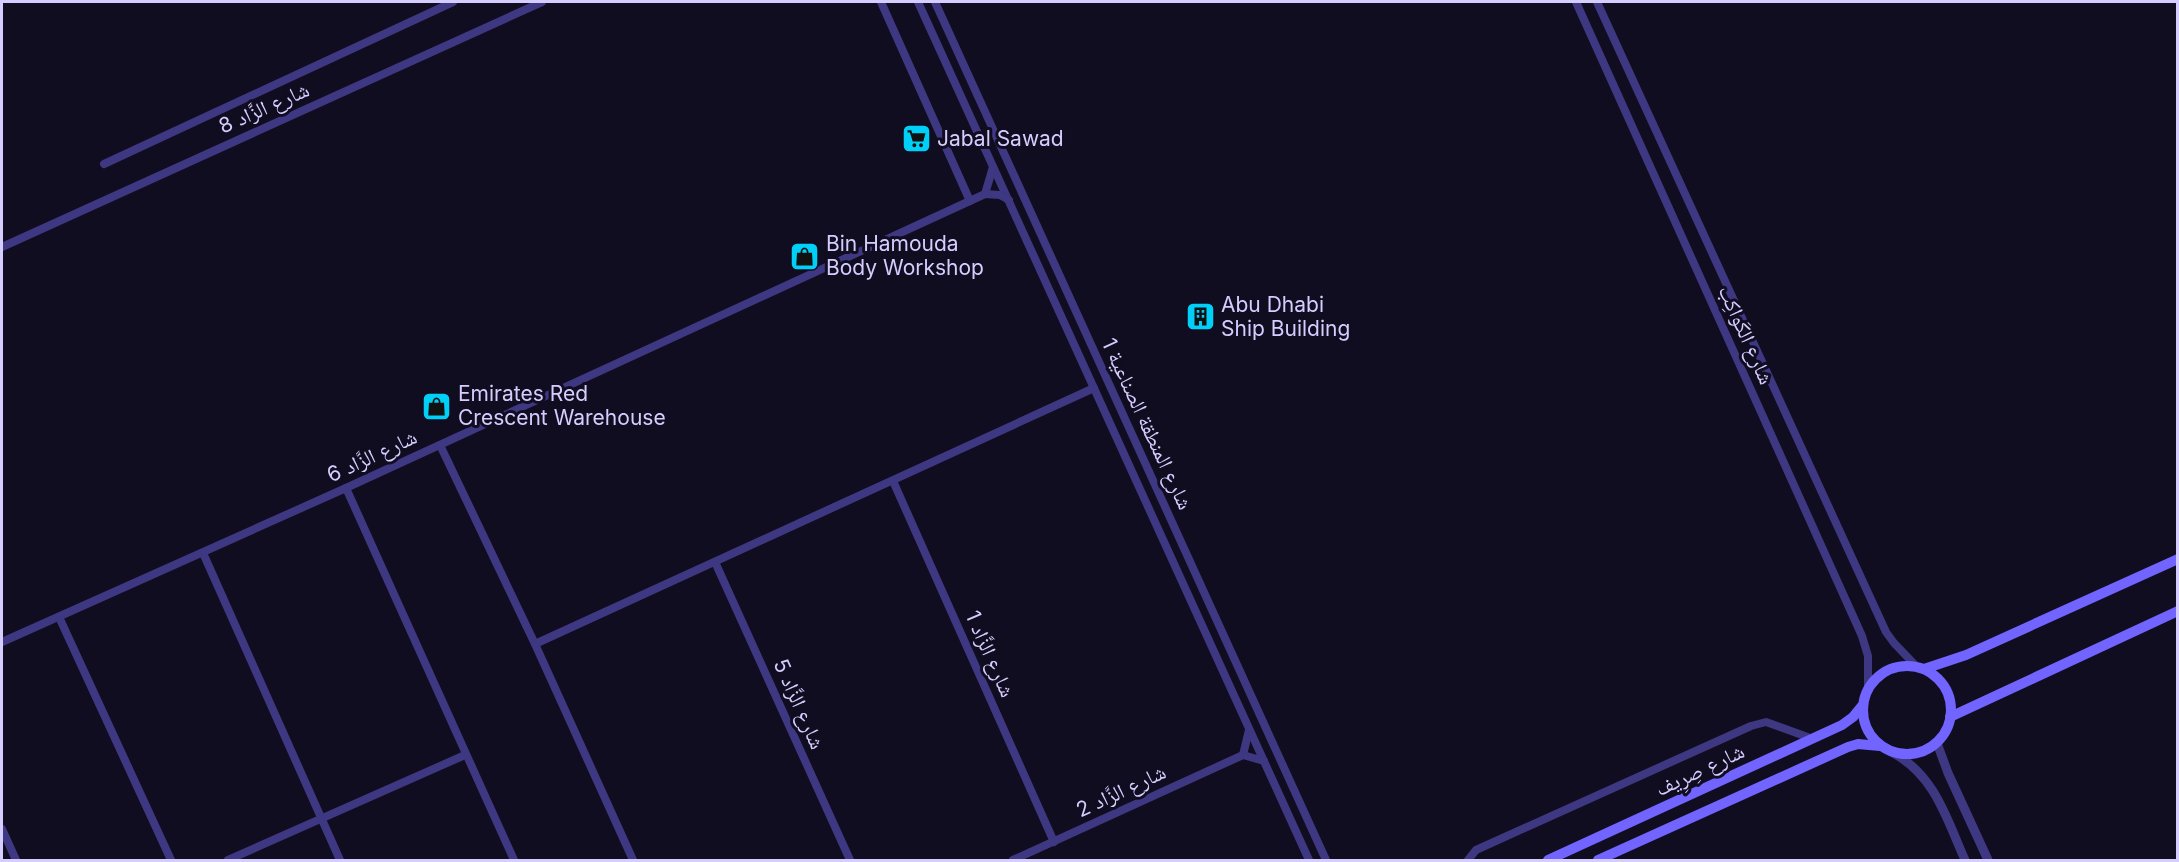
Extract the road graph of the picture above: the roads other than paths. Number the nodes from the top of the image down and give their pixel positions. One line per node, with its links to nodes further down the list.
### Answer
1 (453, 2): 8 (street, شارع الزَّاد 8)
2 (542, 2): 13 (street, شارع الزَّاد 8)
3 (880, 2): 12 (street)
4 (918, 2): 9 (street, شارع المنطقة الصناعية 1)
5 (935, 2): 49 (street, شارع المنطقة الصناعية 1)
6 (1576, 2): 26 (street, شارع الكَواكِب)
7 (1597, 2): 25 (street, شارع الكَواكِب)
8 (104, 164)
9 (993, 166): 10 (street); 11 (street, شارع المنطقة الصناعية 1)
10 (985, 194): 11 (street); 12 (street, شارع الزَّاد 6)
11 (1009, 200): 14 (street, شارع المنطقة الصناعية 1)
12 (970, 201): 15 (street, شارع الزَّاد 6)
13 (2, 247)
14 (1094, 388): 16 (street); 29 (street, شارع المنطقة الصناعية 1)
15 (440, 445): 17 (street, شارع الزَّاد 6); 24 (street)
16 (893, 482): 20 (street); 39 (street, شارع الزَّاد 1)
17 (346, 488): 18 (street, شارع الزَّاد 6); 34 (street)
18 (203, 553): 22 (street, شارع الزَّاد 6); 37 (street)
19 (2178, 559): 25 (main road)
20 (715, 562): 24 (street); 46 (street, شارع الزَّاد 5)
21 (2178, 611): 28 (main road)
22 (59, 617): 23 (street, شارع الزَّاد 6); 41 (street)
23 (2, 642)
24 (535, 644): 45 (street)
25 (1921, 668): 26 (main road); 28 (main road)
26 (1868, 687): 27 (main road)
27 (1862, 706): 30 (main road, شارع صِرِيف); 32 (main road)
28 (1950, 717): 31 (main road)
29 (1249, 728): 35 (street); 36 (street, شارع المنطقة الصناعية 1)
30 (1813, 739): 50 (street); 51 (main road, شارع صِرِيف)
31 (1936, 743): 33 (main road); 54 (street)
32 (1880, 746): 33 (main road); 52 (main road, شارع صِرِيف)
33 (1893, 753): 53 (street)
34 (465, 755): 37 (street); 44 (street)
35 (1244, 755): 36 (street); 39 (street, شارع الزَّاد 2)
36 (1264, 761): 48 (street, شارع المنطقة الصناعية 1)
37 (321, 819): 42 (street); 43 (street)
38 (2, 829): 40 (street)
39 (1054, 842): 47 (street, شارع الزَّاد 2)
40 (16, 861)
41 (171, 861)
42 (228, 861)
43 (340, 861)
44 (514, 861)
45 (633, 861)
46 (850, 861)
47 (1013, 861)
48 (1309, 861)
49 (1326, 861)
50 (1468, 861)
51 (1548, 861)
52 (1598, 861)
53 (1965, 861)
54 (1988, 861)

